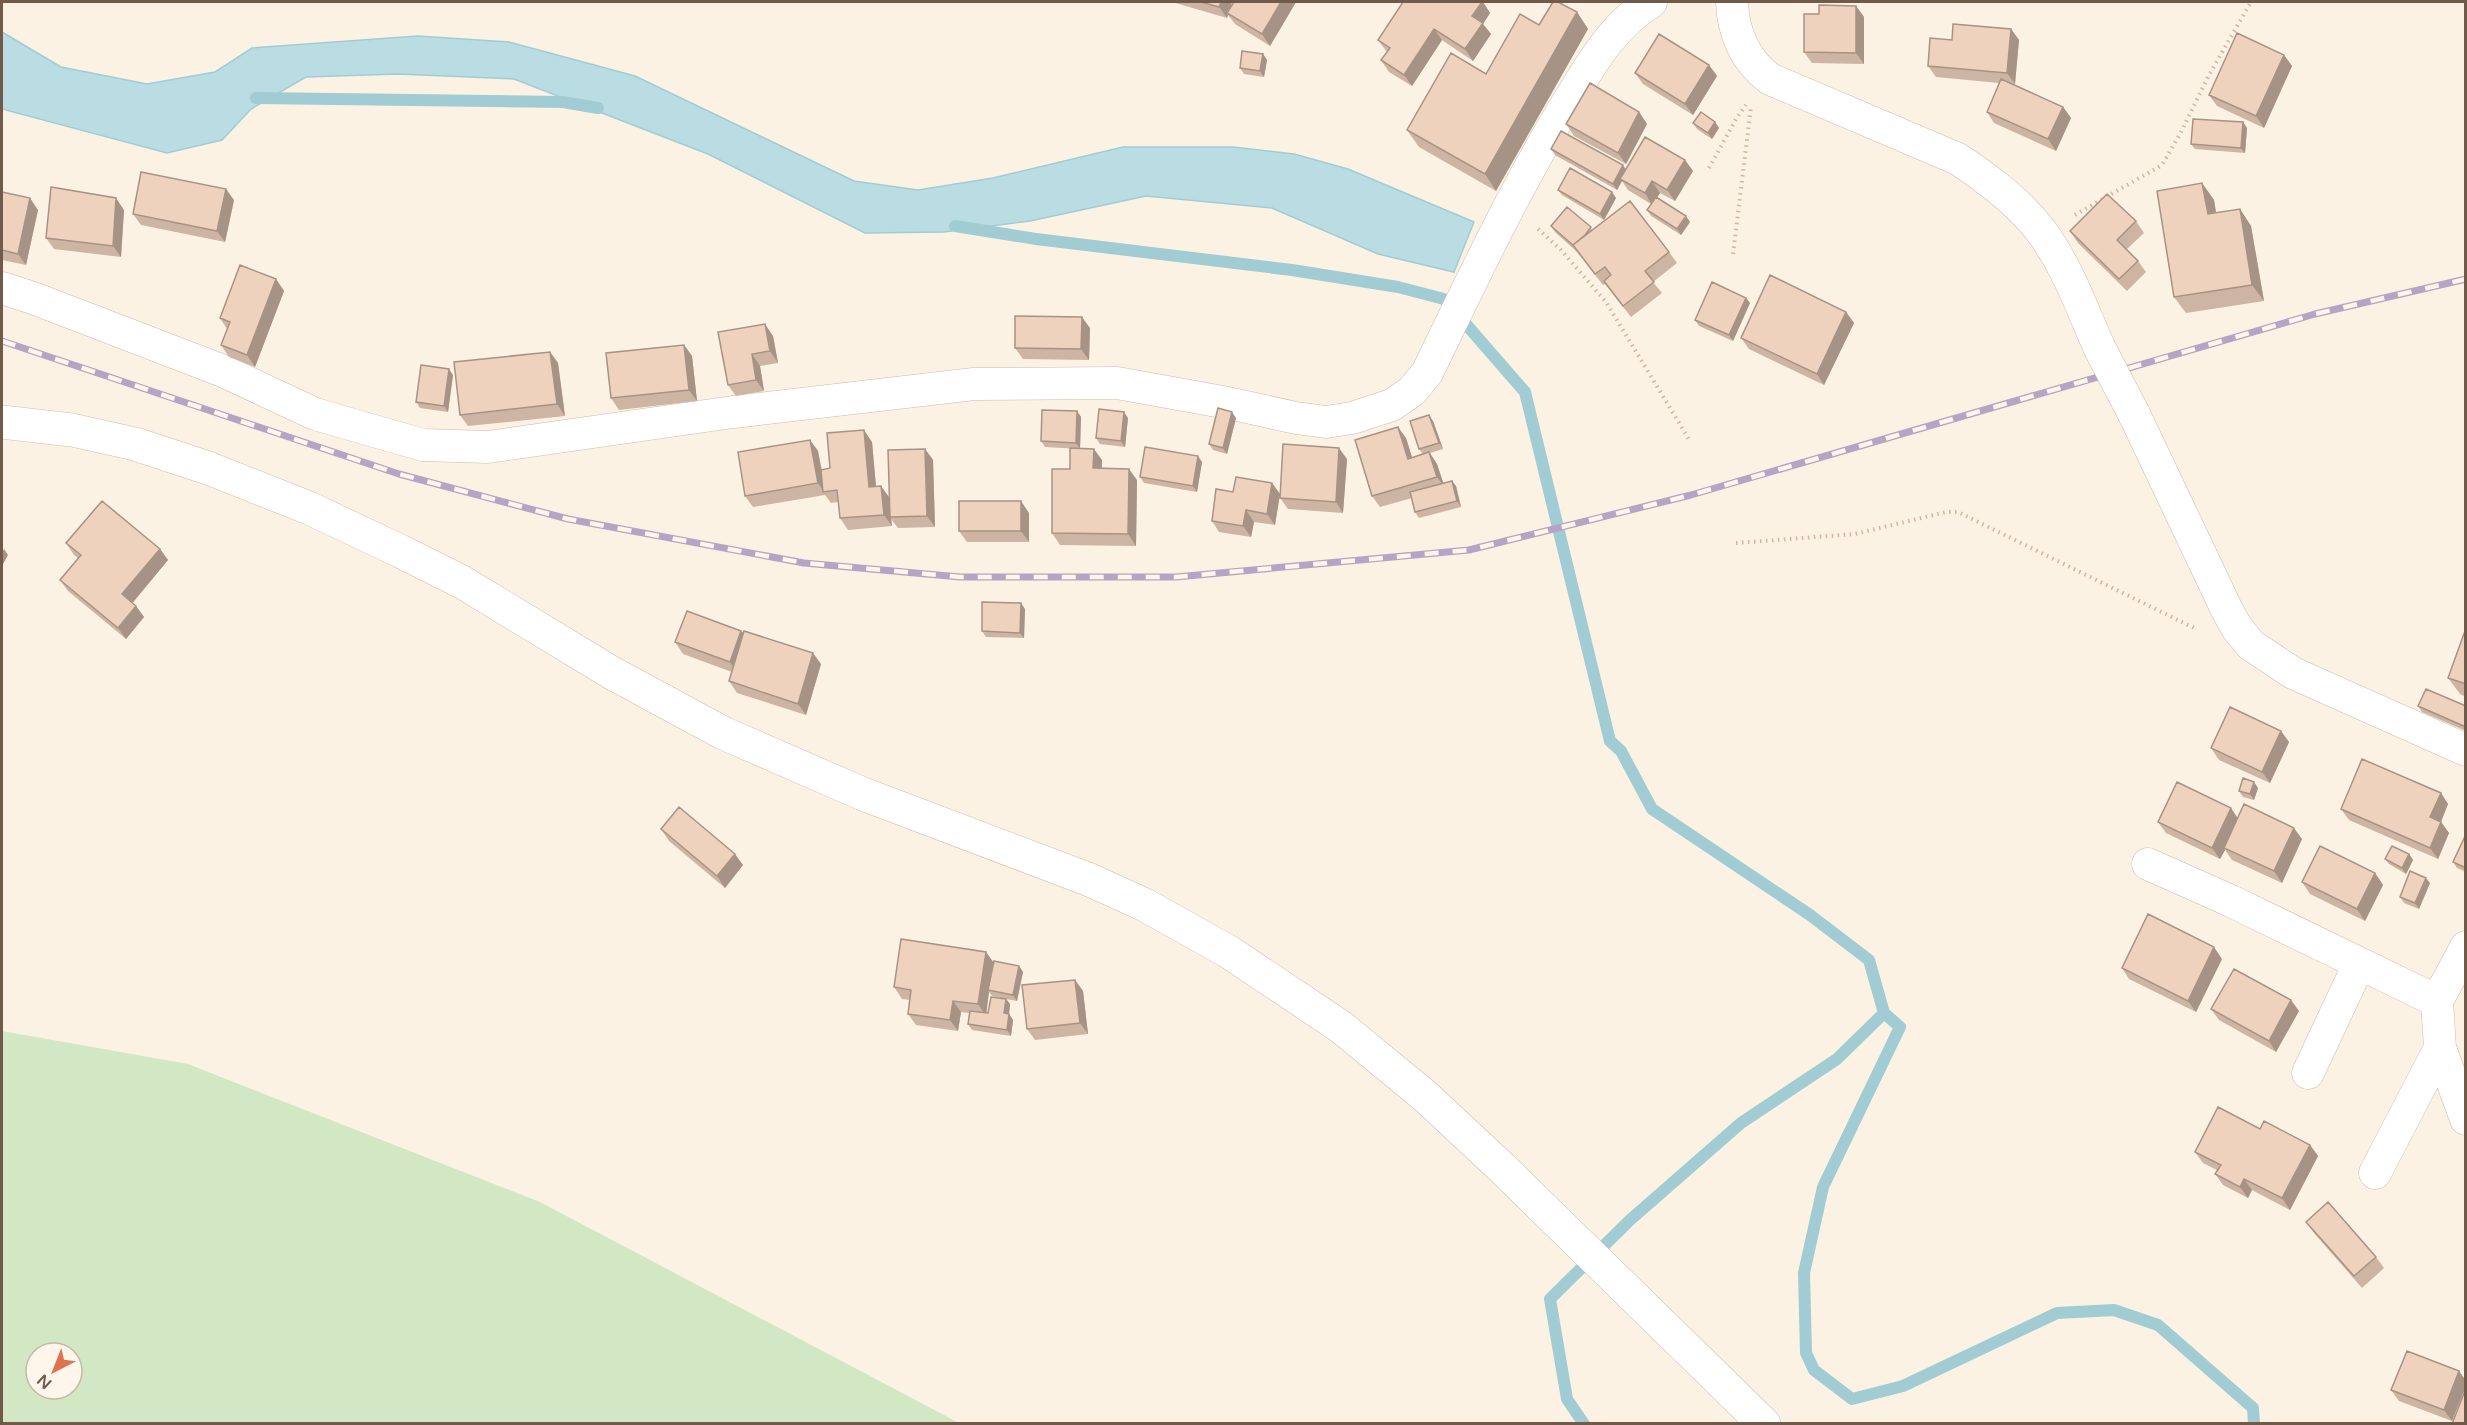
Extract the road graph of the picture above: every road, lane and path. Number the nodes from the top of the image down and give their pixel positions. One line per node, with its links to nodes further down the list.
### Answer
1 (1651, 2): 6 (street)
2 (1732, 2): 4 (street)
3 (2251, 2): 7 (path)
4 (1756, 83): 5 (path); 7 (street); 8 (path)
5 (1709, 168)
6 (1507, 208): 9 (street); 11 (path)
7 (2042, 233): 13 (street, bridge)
8 (1733, 254)
9 (2, 288)
10 (2, 422): 23 (street)
11 (1690, 441)
12 (1736, 543): 13 (path)
13 (2246, 638): 14 (street)
14 (2466, 750)
15 (2148, 864): 17 (street)
16 (2466, 947): 18 (street)
17 (2359, 964): 18 (street); 20 (street)
18 (2437, 1001): 19 (street)
19 (2440, 1048): 21 (street); 22 (street)
20 (2308, 1073)
21 (2466, 1119)
22 (2375, 1173)
23 (1764, 1424)

